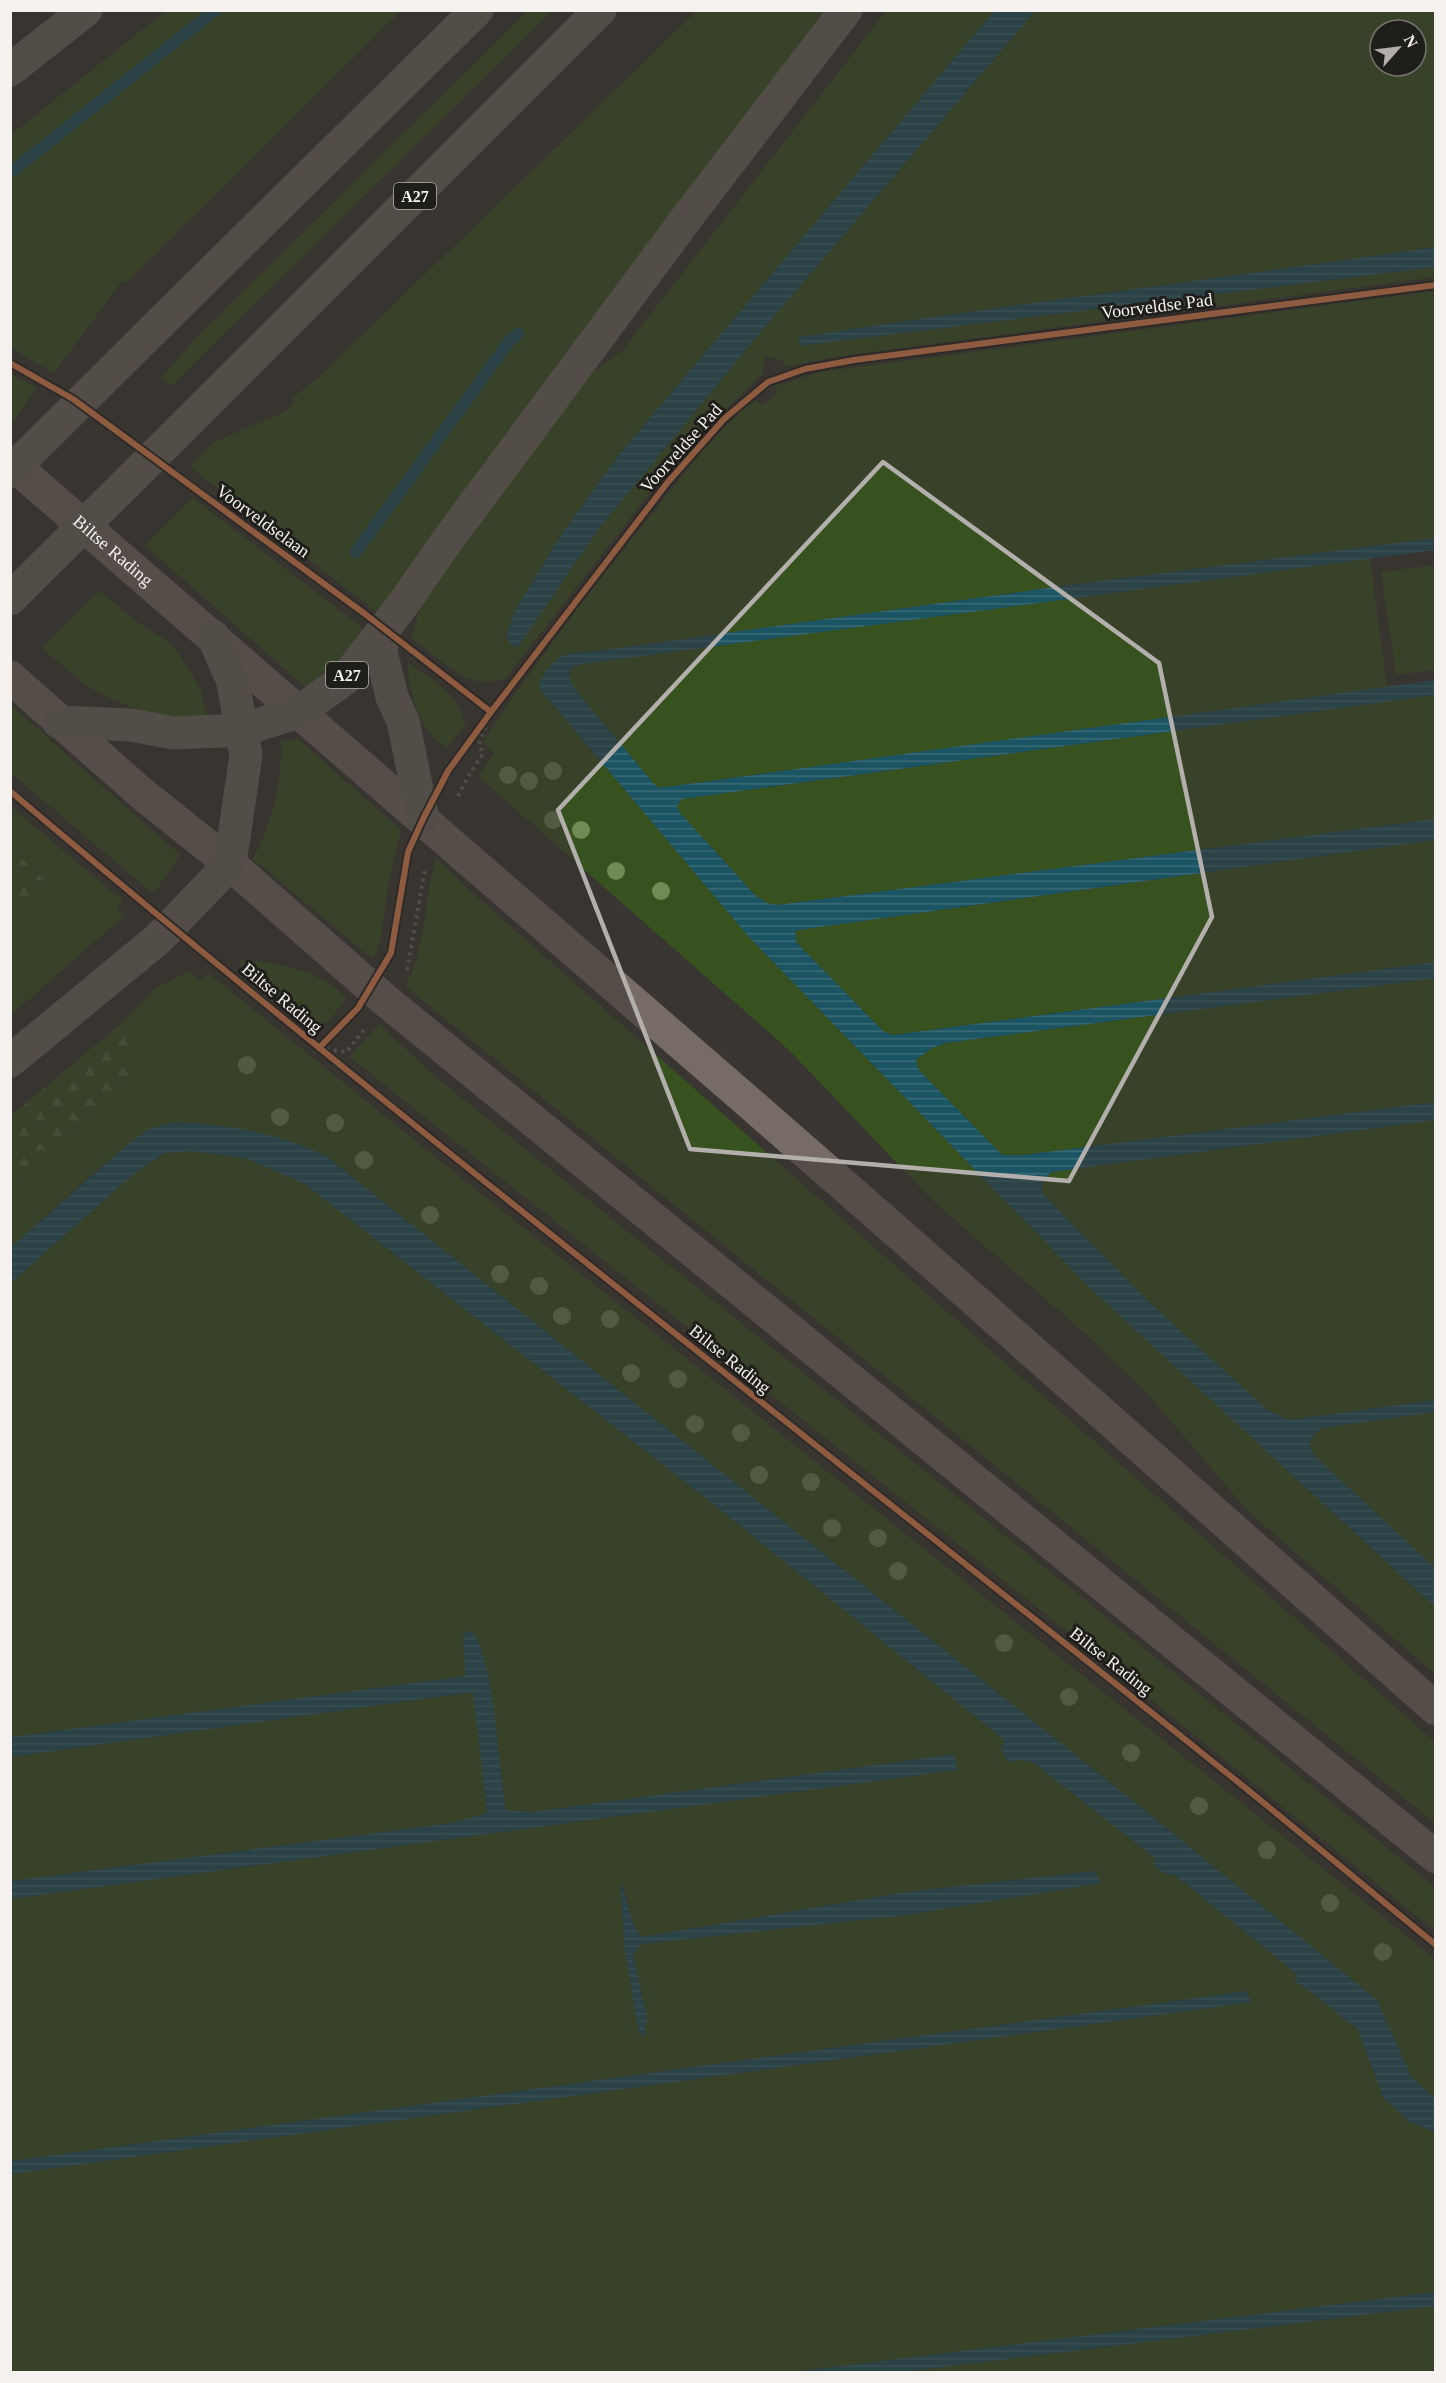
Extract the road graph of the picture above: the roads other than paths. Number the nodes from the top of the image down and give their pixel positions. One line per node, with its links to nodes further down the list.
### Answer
1 (86, 10): 5 (highway)
2 (477, 10): 7 (highway, bridge)
3 (600, 10): 8 (highway, A27, bridge)
4 (846, 10): 9 (highway, A27)
5 (10, 70)
6 (10, 462): 10 (main road, Biltse Rading)
7 (10, 472)
8 (10, 599)
9 (384, 629): 12 (highway, A27); 15 (highway)
10 (213, 636): 12 (main road, Biltse Rading); 14 (highway)
11 (10, 677): 13 (main road)
12 (300, 711): 14 (highway); 15 (main road, Biltse Rading)
13 (59, 722): 14 (highway); 16 (main road)
14 (243, 730): 16 (highway)
15 (430, 826): 18 (main road, Biltse Rading)
16 (230, 864): 17 (highway); 19 (main road)
17 (10, 1061)
18 (1436, 1709)
19 (1436, 1857)

